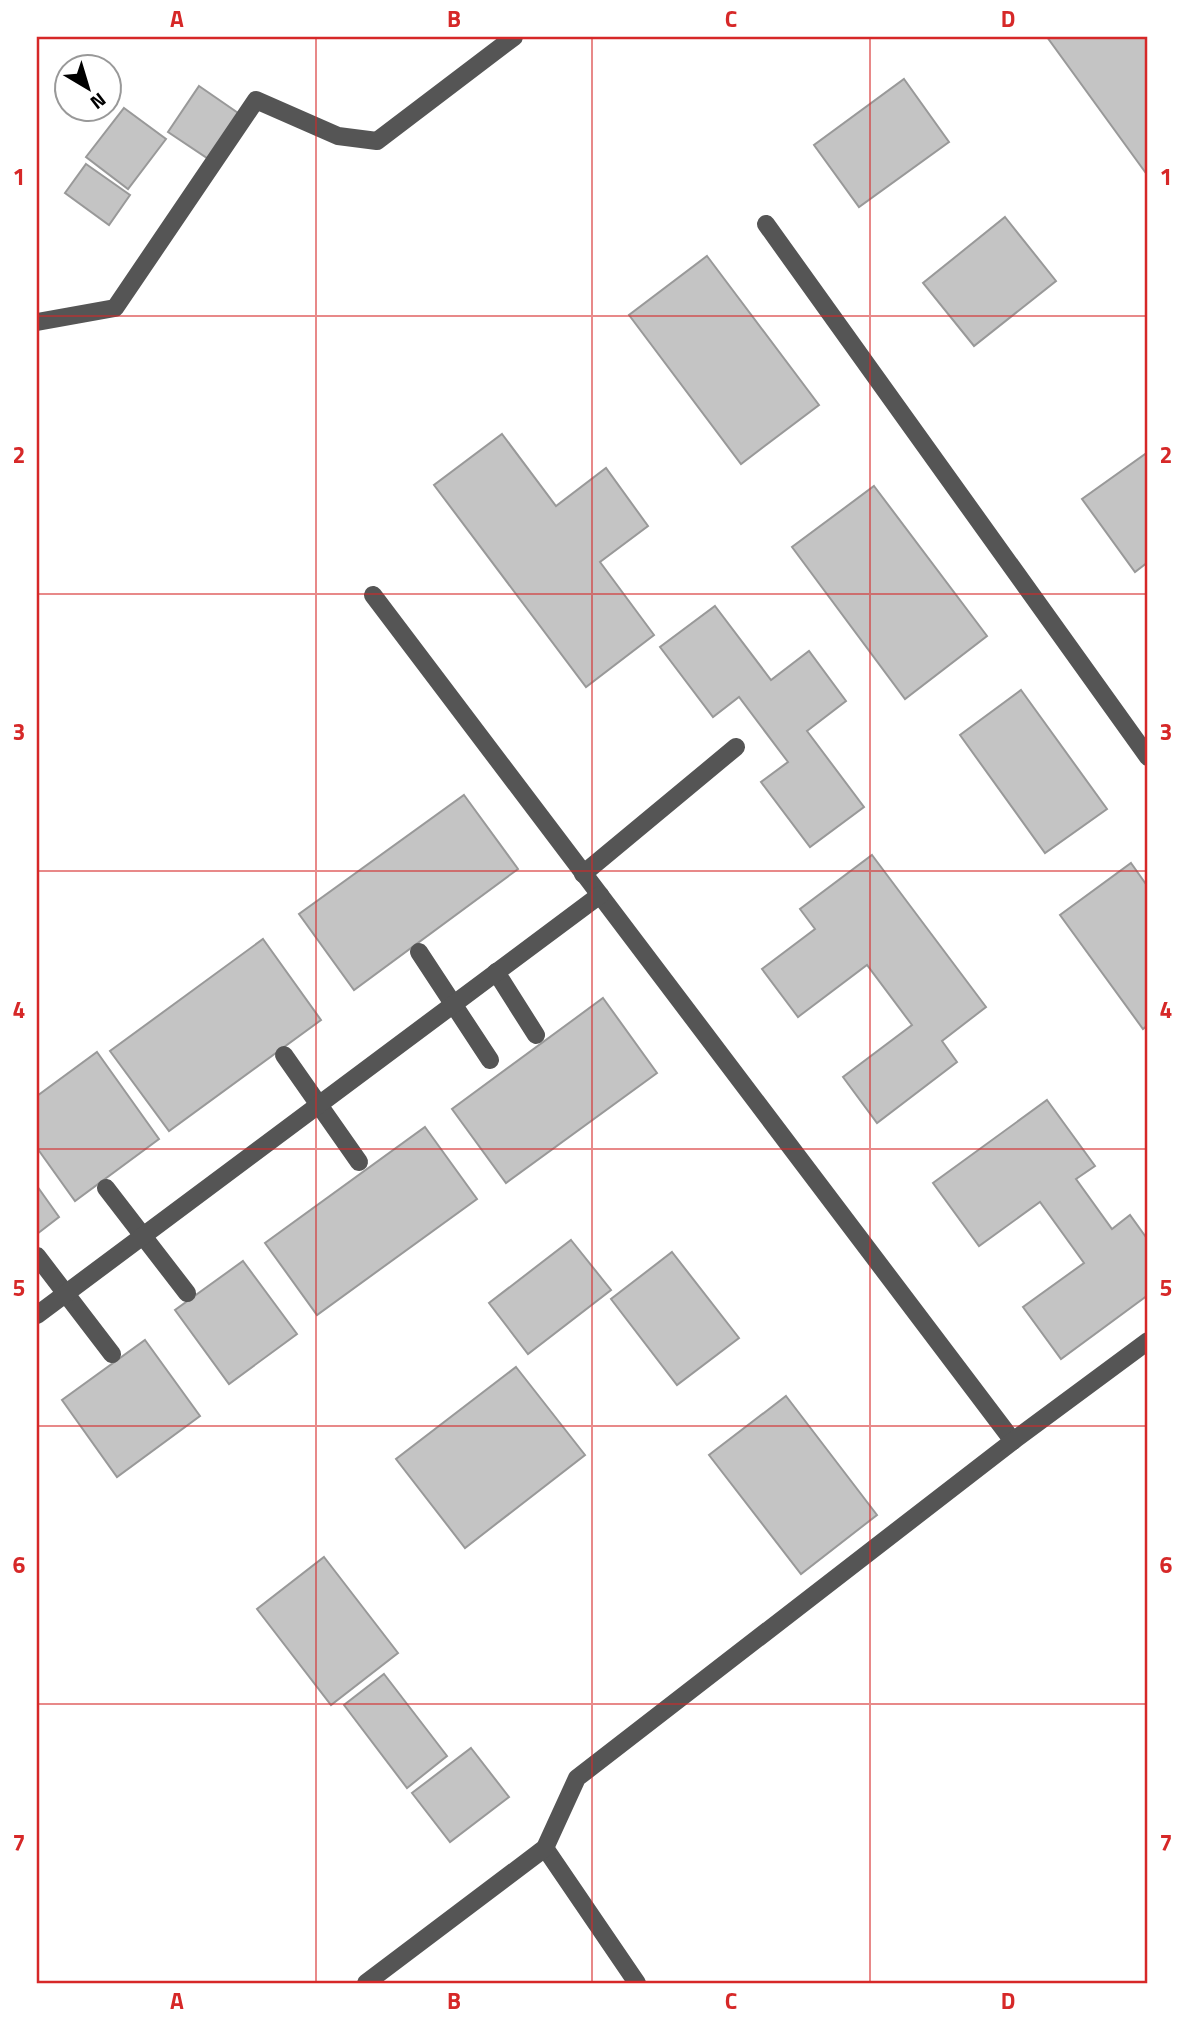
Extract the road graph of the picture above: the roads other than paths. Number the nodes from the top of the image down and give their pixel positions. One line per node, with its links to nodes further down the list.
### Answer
1 (514, 37): 3 (street)
2 (766, 224): 6 (street)
3 (37, 322)
4 (373, 595): 7 (street)
5 (736, 747): 7 (street)
6 (1148, 757)
7 (583, 874): 8 (street)
8 (600, 895): 10 (street); 25 (street)
9 (419, 952): 11 (street)
10 (496, 972): 11 (street); 12 (street)
11 (454, 1003): 14 (street); 15 (street)
12 (536, 1035)
13 (284, 1055): 15 (street)
14 (490, 1060)
15 (319, 1104): 16 (street); 18 (street)
16 (359, 1161)
17 (106, 1188): 18 (street)
18 (143, 1236): 20 (street); 21 (street)
19 (37, 1256): 21 (street)
20 (187, 1293)
21 (65, 1294): 22 (street); 24 (street)
22 (37, 1315)
23 (1148, 1341): 25 (street)
24 (112, 1354)
25 (1013, 1441): 26 (street)
26 (545, 1848): 27 (street); 28 (street)
27 (366, 1983)
28 (637, 1983)

